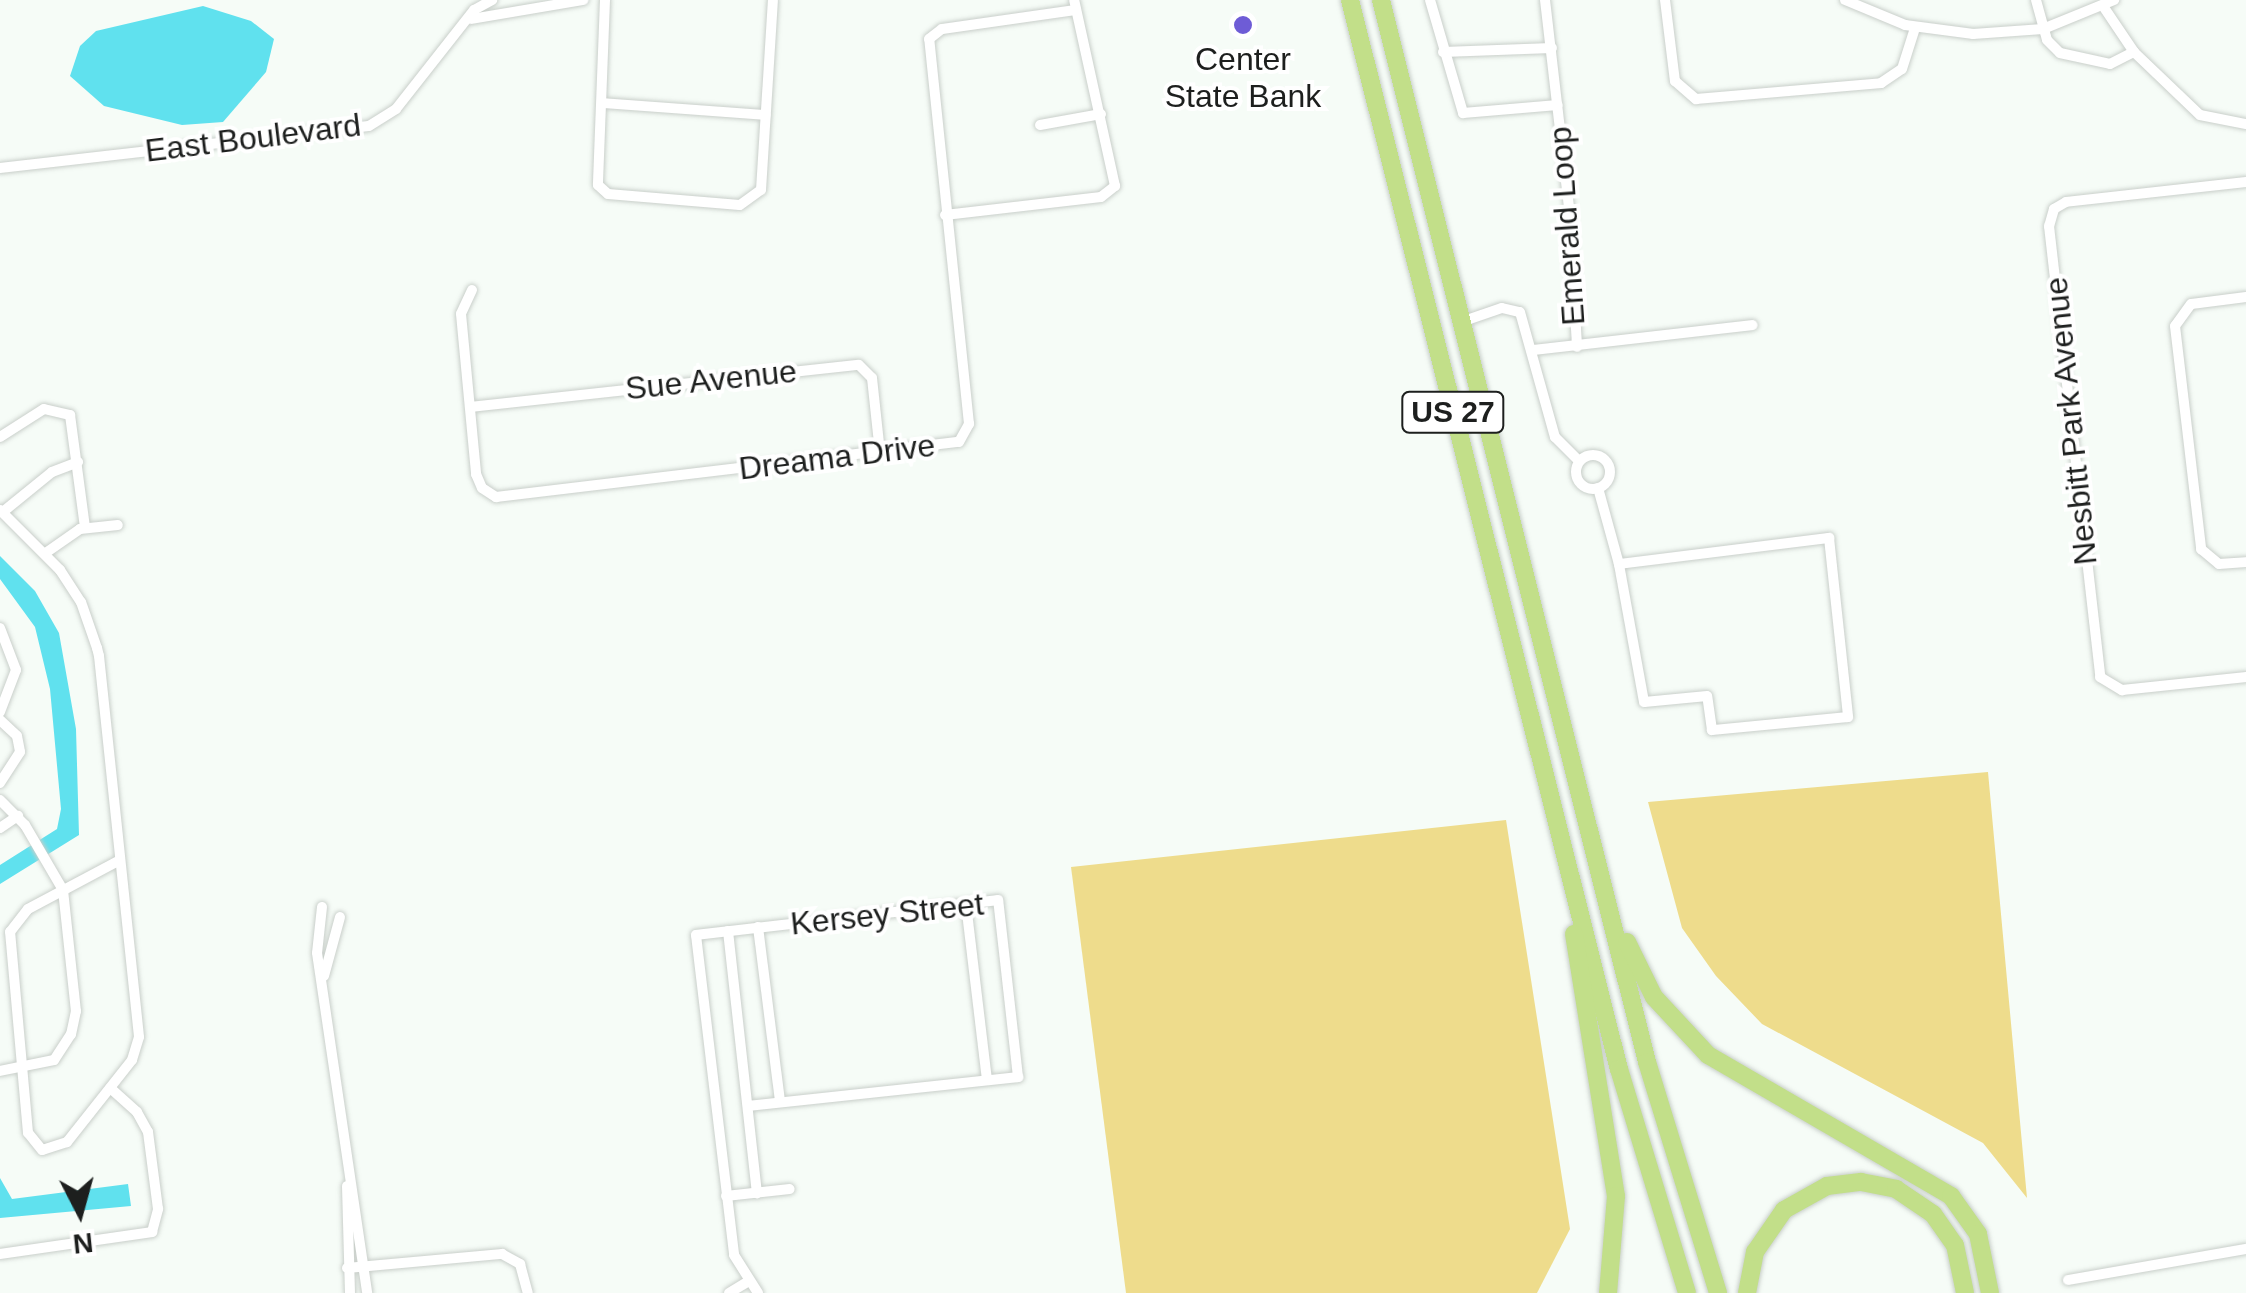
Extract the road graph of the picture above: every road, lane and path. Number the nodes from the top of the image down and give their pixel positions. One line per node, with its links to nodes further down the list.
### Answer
1 (492, 0): 14 (street, East Boulevard)
2 (584, 0): 14 (street)
3 (605, 0): 20 (street)
4 (773, 0): 22 (street)
5 (1350, 0): 55 (highway, US 27)
6 (1381, 0): 31 (highway, US 27)
7 (1430, 0): 18 (street, Emerald Loop)
8 (1545, 0): 17 (street, Emerald Loop)
9 (1665, 0): 15 (street)
10 (2036, 0): 16 (street)
11 (1848, 1): 15 (street)
12 (2109, 3): 16 (street); 19 (street)
13 (1075, 5): 23 (street); 28 (street, Dreama Drive)
14 (462, 25): 26 (street, East Boulevard)
15 (1915, 28): 16 (street)
16 (2043, 28): 19 (street)
17 (1552, 48): 18 (street); 21 (street, Emerald Loop)
18 (1443, 52): 21 (street, Emerald Loop)
19 (2134, 52): 25 (street)
20 (602, 103): 22 (street); 22 (street)
21 (1558, 105): 33 (street, Emerald Loop)
22 (766, 114)
23 (1101, 114): 24 (street); 28 (street)
24 (1040, 124)
25 (2246, 124)
26 (0, 168)
27 (2246, 182): 48 (street, Nesbitt Park Avenue)
28 (946, 215): 37 (street, Dreama Drive)
29 (472, 290): 35 (street, Dreama Drive)
30 (2246, 297): 45 (street)
31 (1462, 322): 34 (street); 52 (highway, US 27)
32 (1753, 325): 33 (street)
33 (1577, 347): 34 (street)
34 (1534, 350): 38 (street)
35 (470, 407): 37 (street, Dreama Drive); 37 (street, Sue Avenue)
36 (0, 436): 39 (street)
37 (880, 453)
38 (1579, 461): 40 (street); 40 (street)
39 (78, 462): 41 (street); 43 (street)
40 (1598, 488): 46 (street)
41 (2, 511): 44 (street)
42 (118, 525): 43 (street)
43 (85, 528): 44 (street)
44 (47, 552): 57 (street)
45 (2246, 562)
46 (1619, 564): 46 (street)
47 (0, 628): 49 (street)
48 (2246, 677)
49 (0, 712)
50 (0, 720): 51 (street)
51 (0, 782)
52 (1578, 784): 88 (highway, US 27); 91 (highway)
53 (0, 800): 54 (street)
54 (18, 816): 56 (street); 58 (street)
55 (1557, 824): 86 (highway); 87 (highway, US 27)
56 (0, 828)
57 (120, 860): 58 (street); 68 (street)
58 (62, 890): 65 (street); 65 (street)
59 (966, 904): 62 (street, Kersey Street); 67 (street); 67 (street, Kersey Street)
60 (322, 906): 64 (street)
61 (340, 917): 64 (street)
62 (758, 928): 63 (street, Kersey Street); 69 (street)
63 (728, 931): 70 (street); 74 (street, Kersey Street)
64 (324, 977): 71 (street)
65 (22, 1069): 66 (street); 68 (street)
66 (0, 1072)
67 (987, 1080): 69 (street)
68 (110, 1088): 76 (street)
69 (780, 1102): 70 (street)
70 (748, 1106): 73 (street)
71 (348, 1180): 77 (street); 78 (street)
72 (790, 1189): 73 (street)
73 (758, 1192): 74 (street)
74 (726, 1196): 80 (street, Kersey Street)
75 (2246, 1248): 79 (street)
76 (0, 1254)
77 (364, 1266): 78 (street); 82 (street); 83 (street)
78 (348, 1268): 81 (street)
79 (2068, 1280)
80 (749, 1281): 84 (street); 85 (street, Kersey Street)
81 (350, 1293)
82 (368, 1293)
83 (528, 1293)
84 (729, 1293)
85 (758, 1293)
86 (1608, 1293)
87 (1686, 1293)
88 (1718, 1293)
89 (1746, 1293): 90 (highway)
90 (1965, 1293)
91 (1990, 1293)

